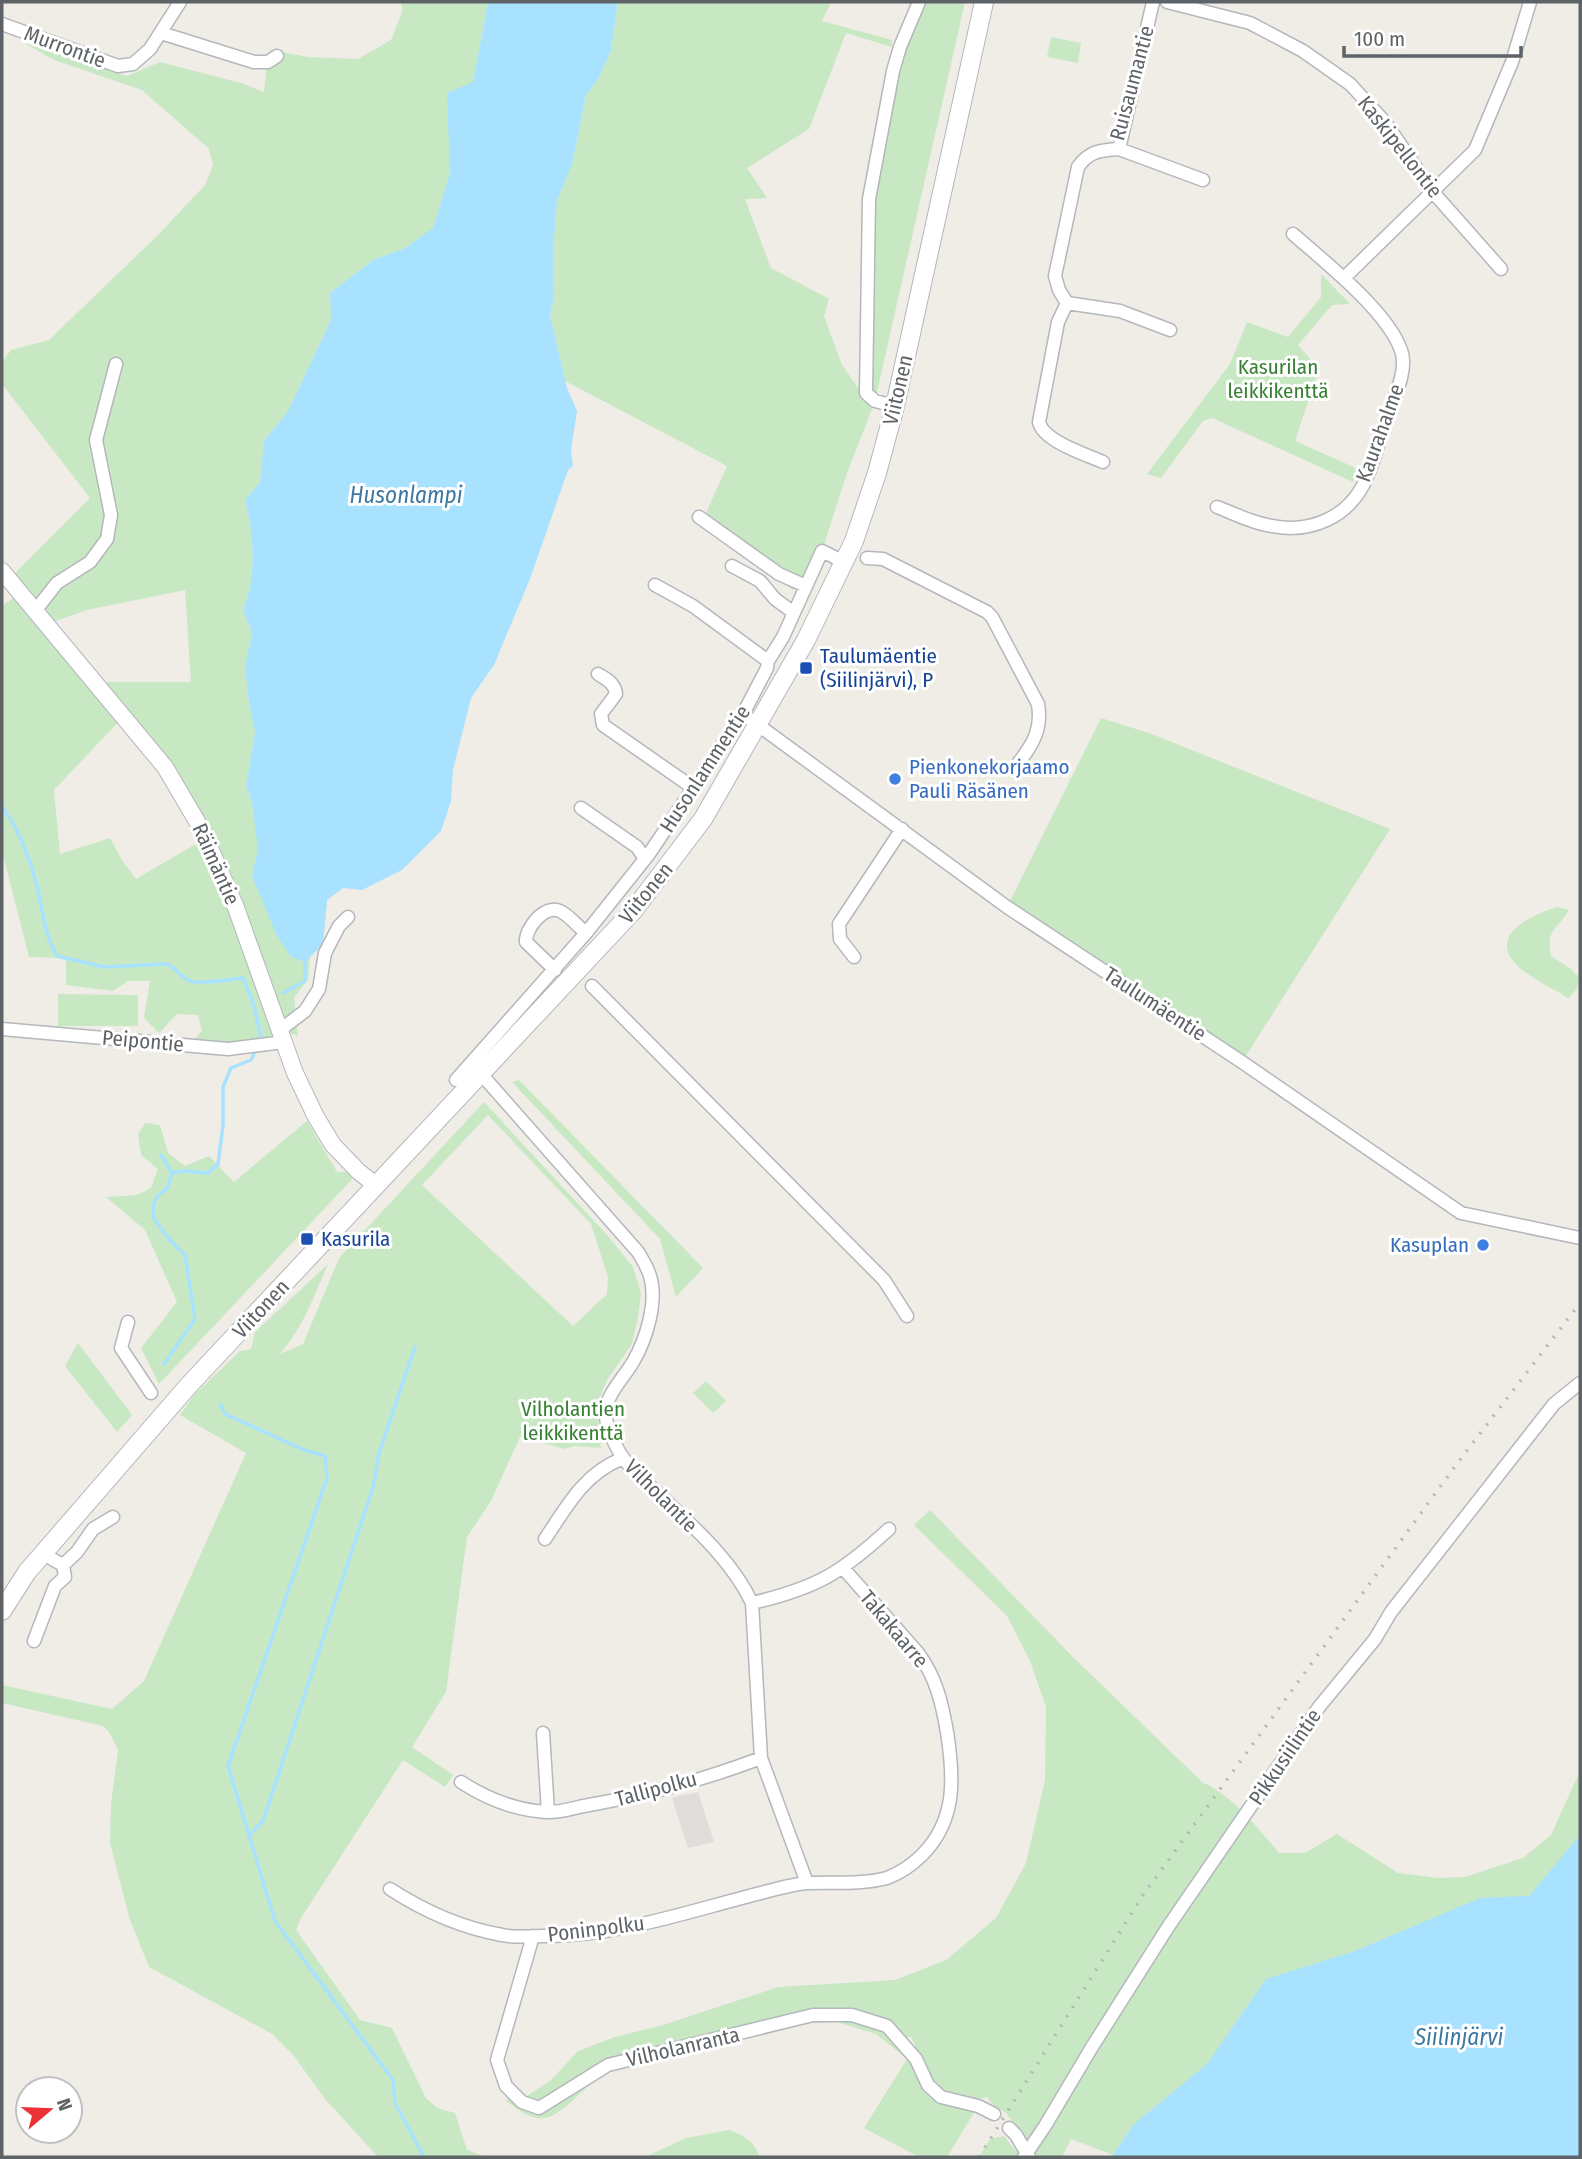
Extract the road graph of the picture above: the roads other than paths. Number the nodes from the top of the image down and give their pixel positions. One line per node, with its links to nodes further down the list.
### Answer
1 (180, 2): 8 (street, Murrontie)
2 (919, 2): 19 (street)
3 (985, 2): 19 (main road, Viitonen)
4 (1153, 2): 10 (street, Ruisaumantie)
5 (1167, 2): 12 (street, Kaskipellontie)
6 (1530, 2): 12 (street)
7 (2, 24): 8 (street, Murrontie)
8 (161, 33): 9 (street)
9 (276, 56)
10 (1119, 149): 11 (street); 16 (street, Ruisaumantie)
11 (1203, 180)
12 (1432, 191): 14 (street, Kaskipellontie); 15 (street)
13 (1293, 234): 15 (street, Kaurahalme)
14 (1501, 269)
15 (1344, 278): 21 (street, Kaurahalme)
16 (1067, 303): 17 (street); 20 (street)
17 (1170, 330)
18 (116, 364): 29 (street)
19 (895, 406): 24 (main road, Viitonen)
20 (1103, 461)
21 (1217, 507)
22 (699, 517): 28 (street)
23 (867, 558): 35 (street)
24 (844, 562): 28 (street, Husonlammentie); 34 (main road, Viitonen)
25 (732, 566): 30 (street)
26 (2, 571): 29 (street, Räimäntie)
27 (654, 586): 31 (street)
28 (806, 586): 30 (street, Husonlammentie)
29 (35, 611): 46 (street, Räimäntie)
30 (794, 613): 31 (street, Husonlammentie)
31 (768, 661): 33 (street, Husonlammentie)
32 (597, 674): 36 (street)
33 (743, 714): 34 (street, Taulumäentie); 36 (street, Husonlammentie)
34 (759, 725): 38 (street, Taulumäentie); 47 (main road, Viitonen)
35 (1019, 762)
36 (692, 787): 39 (street, Husonlammentie)
37 (581, 808): 39 (street)
38 (902, 830): 42 (street); 50 (street, Taulumäentie)
39 (645, 859): 41 (street, Husonlammentie)
40 (348, 917): 46 (street)
41 (586, 933): 43 (street, Husonlammentie); 43 (street)
42 (854, 957)
43 (555, 970): 48 (street, Husonlammentie)
44 (592, 986): 51 (street)
45 (2, 1029): 46 (street, Peipontie)
46 (282, 1036): 49 (street, Räimäntie)
47 (482, 1075): 49 (main road, Viitonen); 55 (street, Vilholantie)
48 (456, 1080)
49 (376, 1185): 59 (main road, Viitonen)
50 (1578, 1240)
51 (907, 1317)
52 (128, 1322): 54 (street)
53 (1580, 1383): 74 (street, Pikkusiilintie)
54 (151, 1393)
55 (621, 1459): 58 (street); 62 (street, Vilholantie)
56 (113, 1517): 60 (street)
57 (890, 1529): 61 (street)
58 (545, 1539)
59 (43, 1554): 60 (street); 63 (main road, Viitonen)
60 (63, 1565): 64 (street)
61 (843, 1568): 62 (street); 69 (street, Takakaarre)
62 (752, 1603): 66 (street, Vilholantie)
63 (2, 1611)
64 (34, 1641)
65 (543, 1733): 68 (street)
66 (761, 1758): 68 (street, Tallipolku); 69 (street, Vilholantie)
67 (461, 1782): 68 (street, Tallipolku)
68 (548, 1812)
69 (807, 1883): 71 (street, Poninpolku)
70 (390, 1889): 71 (street, Poninpolku)
71 (533, 1936): 72 (street, Vilholanranta)
72 (994, 2114)
73 (1009, 2128): 74 (street)
74 (1027, 2156)

